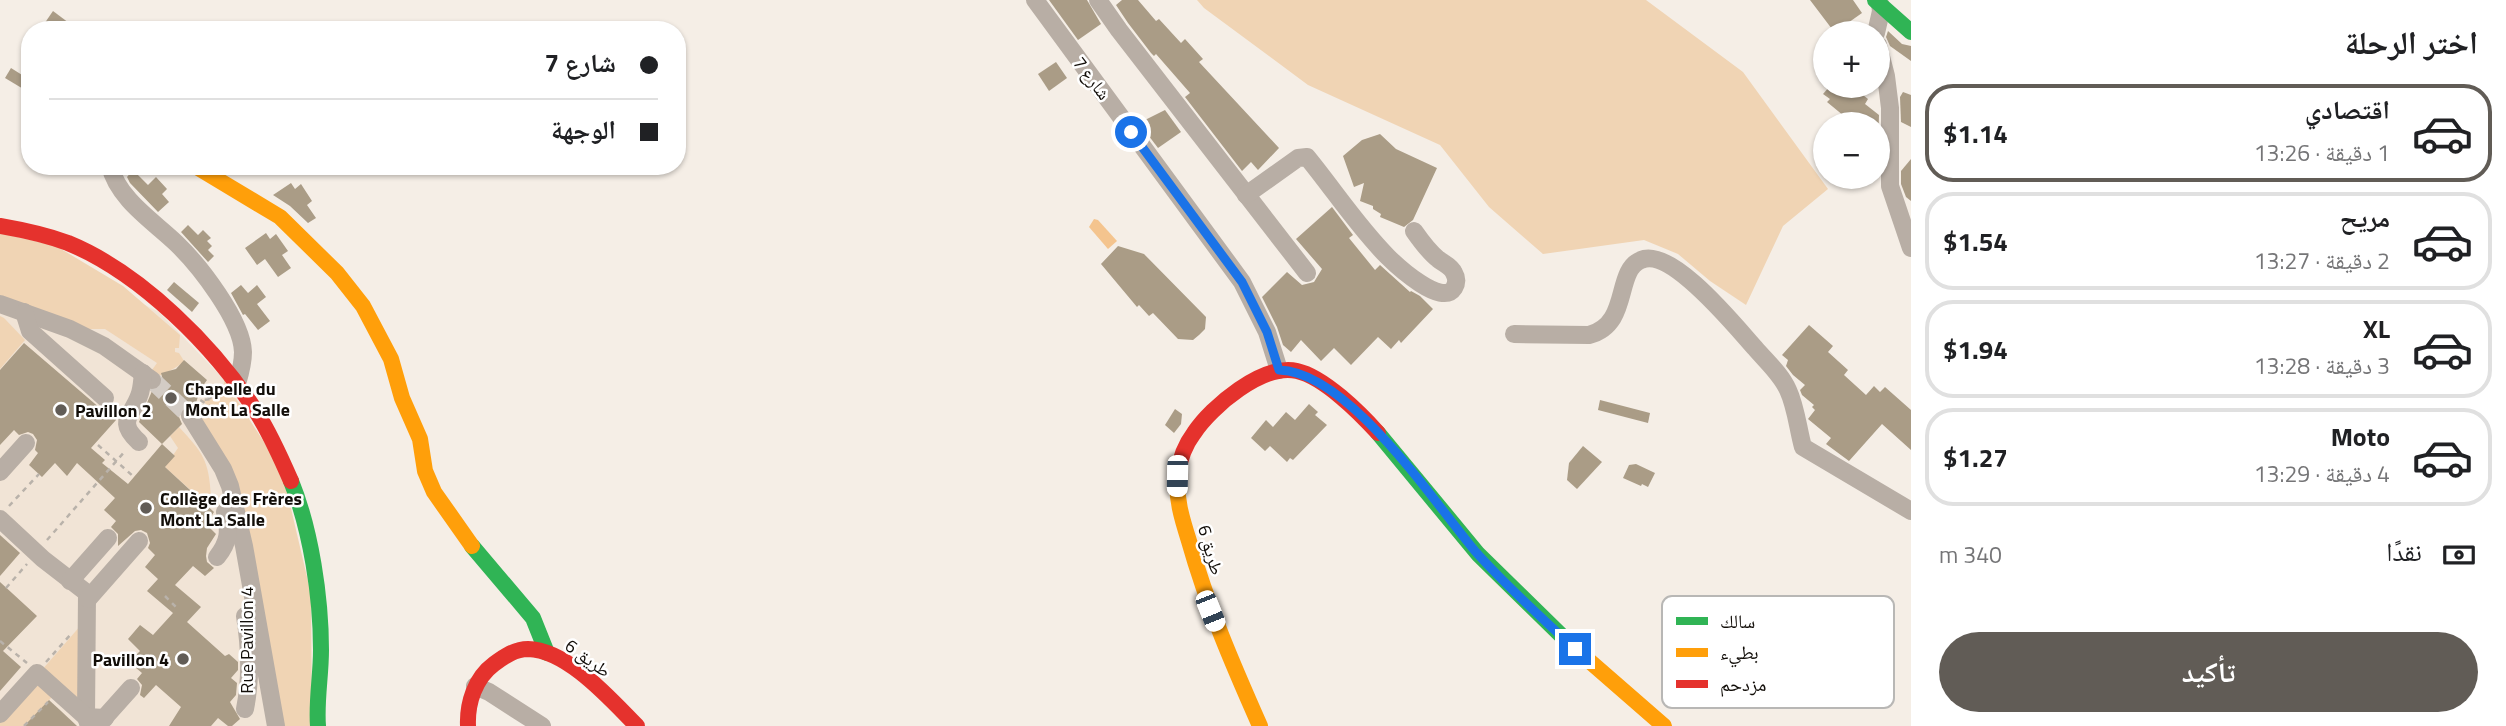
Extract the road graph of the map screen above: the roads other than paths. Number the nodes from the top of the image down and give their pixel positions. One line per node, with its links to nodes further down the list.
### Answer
1 (1035, 0): 17 (street, شارع 7)
2 (1098, 0): 9 (street)
3 (1878, 2): 4 (street); 5 (street)
4 (1879, 21)
5 (1911, 32)
6 (1889, 98): 12 (street)
7 (113, 175): 18 (street)
8 (209, 175): 33 (street)
9 (1246, 195): 11 (street); 13 (street)
10 (0, 226): 18 (street)
11 (1414, 231)
12 (1911, 248)
13 (1307, 272)
14 (0, 304): 15 (street)
15 (24, 312): 19 (street); 21 (street)
16 (1514, 334): 25 (street)
17 (1279, 370): 44 (street, طريق 6); 45 (street)
18 (237, 384): 40 (street)
19 (105, 398)
20 (192, 418): 23 (street)
21 (139, 442)
22 (26, 443): 24 (street)
23 (212, 451): 29 (street); 30 (street)
24 (0, 472)
25 (1911, 510)
26 (4, 514): 31 (street)
27 (108, 538): 31 (street)
28 (139, 541): 32 (street)
29 (217, 557)
30 (249, 571): 36 (street, Rue Pavillon 4); 39 (street)
31 (70, 581): 32 (street)
32 (87, 607): 38 (street)
33 (547, 653): 34 (street, طريق 6); 43 (street, طريق 6)
34 (475, 686): 41 (street, طريق 6); 42 (street)
35 (131, 688): 38 (street)
36 (245, 709)
37 (0, 714): 38 (street)
38 (94, 722)
39 (276, 726)
40 (318, 726)
41 (468, 726)
42 (542, 726)
43 (637, 726)
44 (1260, 726)
45 (1664, 726)

